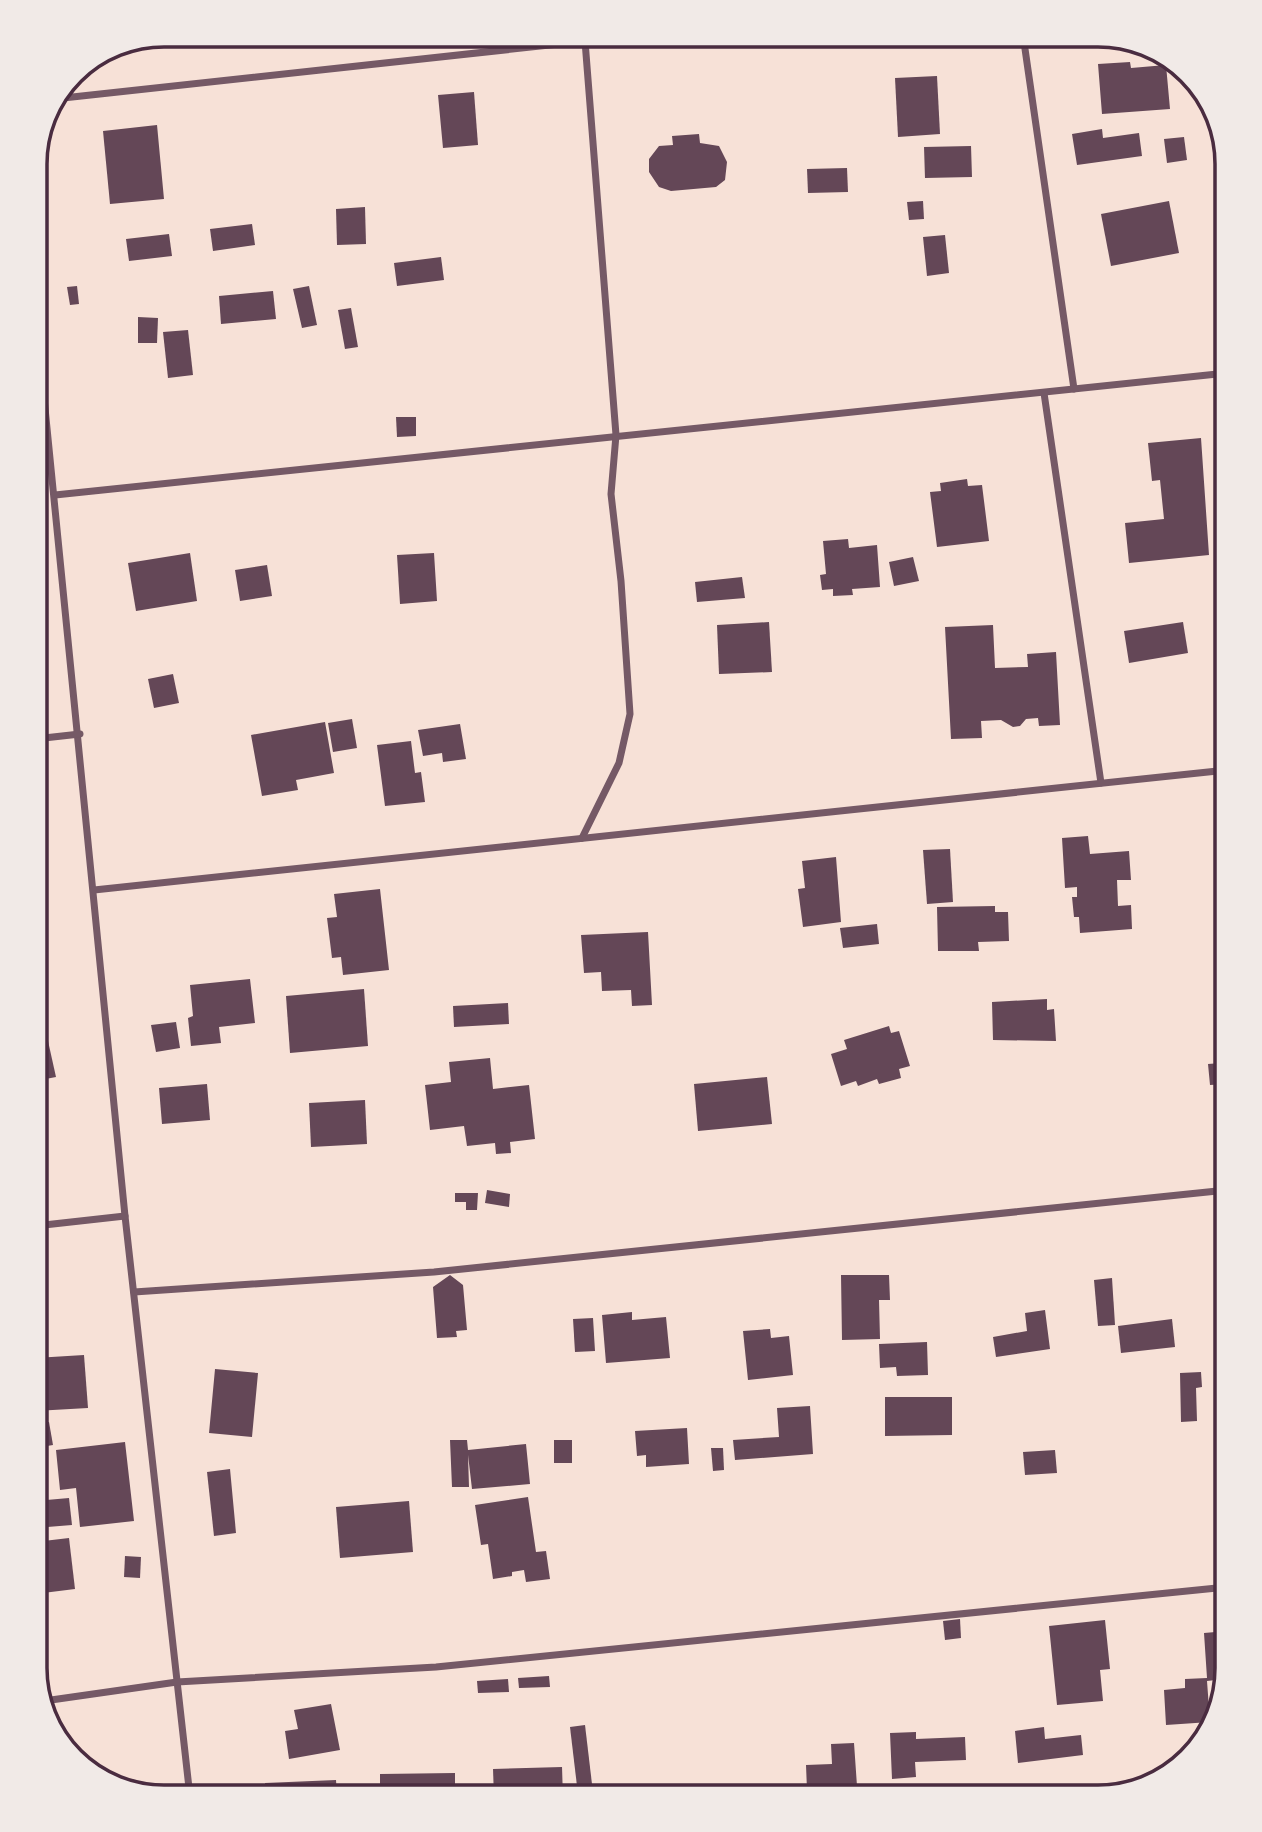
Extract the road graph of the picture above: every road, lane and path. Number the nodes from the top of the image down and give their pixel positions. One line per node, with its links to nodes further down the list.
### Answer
1 (530, 47): 4 (street)
2 (585, 47): 9 (street)
3 (1025, 47): 6 (street)
4 (68, 97)
5 (1215, 374): 6 (street)
6 (1074, 389): 7 (street)
7 (1044, 393): 9 (street); 14 (street)
8 (47, 420): 10 (street)
9 (616, 435): 10 (street); 15 (street)
10 (55, 495): 11 (street)
11 (80, 734): 12 (street); 16 (street)
12 (47, 738)
13 (1215, 771): 14 (street)
14 (1101, 783): 15 (street)
15 (582, 838): 16 (street)
16 (94, 890): 18 (street)
17 (1215, 1191): 20 (street)
18 (125, 1216): 19 (street); 20 (street)
19 (47, 1225)
20 (134, 1292): 22 (street)
21 (1215, 1588): 22 (street)
22 (177, 1682): 23 (street); 24 (street)
23 (52, 1700)
24 (189, 1785)

